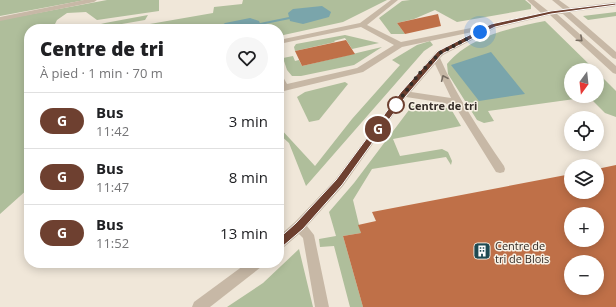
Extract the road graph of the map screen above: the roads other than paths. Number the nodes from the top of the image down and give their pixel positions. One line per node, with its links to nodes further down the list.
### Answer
1 (94, 0): 8 (street)
2 (395, 0): 9 (street)
3 (530, 0): 7 (street)
4 (555, 0): 6 (street)
5 (616, 4): 6 (street)
6 (566, 10): 7 (street); 13 (street)
7 (549, 13): 10 (street); 15 (street, one-way to 15)
8 (0, 19)
9 (362, 25): 11 (street); 12 (street)
10 (493, 26): 12 (street); 14 (street)
11 (284, 41)
12 (400, 45): 16 (street)
13 (616, 56)
14 (436, 58): 17 (street); 18 (street, one-way to 14)
15 (616, 71)
16 (284, 88)
17 (404, 94): 18 (street); 20 (street)
18 (461, 109): 19 (street)
19 (500, 169)
20 (300, 226): 21 (street); 24 (street)
21 (284, 240)
22 (250, 268): 23 (street)
23 (199, 307)
24 (322, 307)

